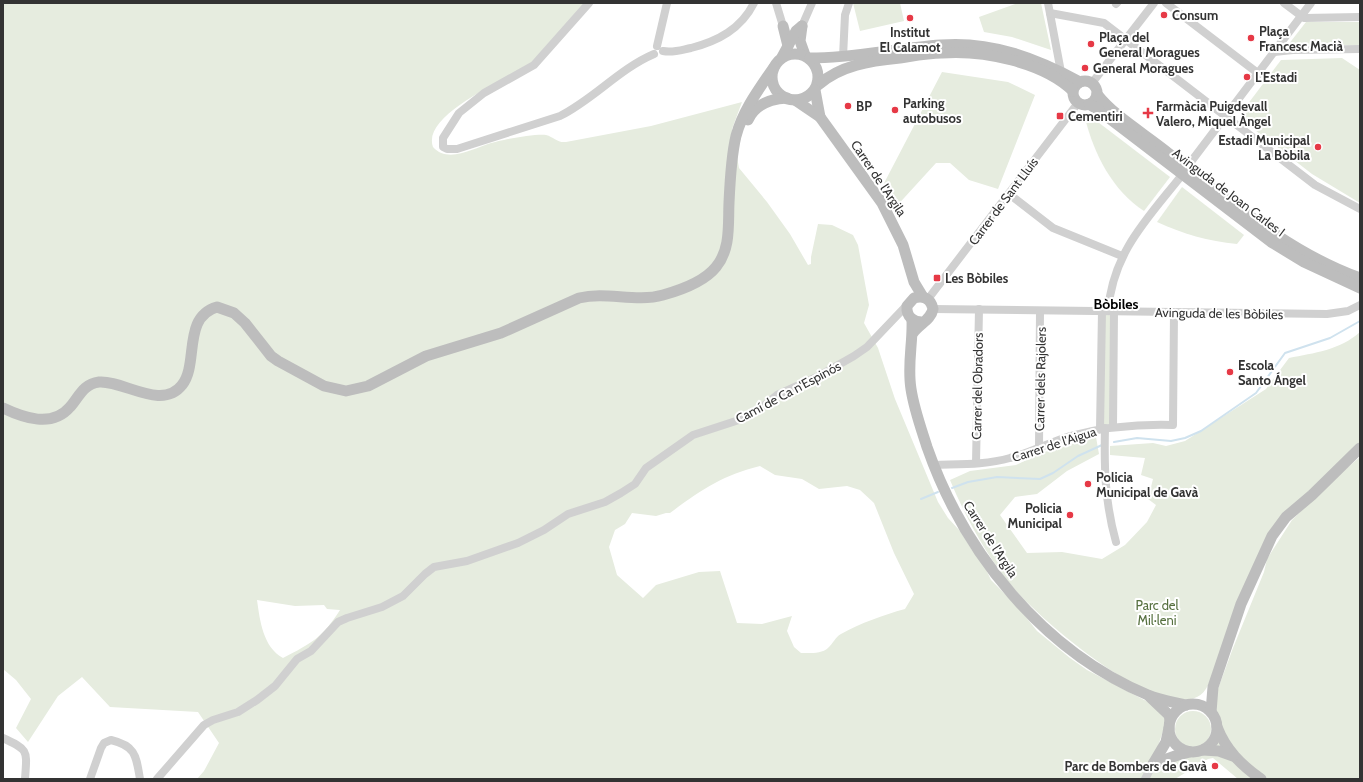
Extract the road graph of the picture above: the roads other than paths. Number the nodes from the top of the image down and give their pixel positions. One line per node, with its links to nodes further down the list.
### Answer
1 (589, 3): 19 (street)
2 (667, 3): 19 (street)
3 (754, 3): 19 (street)
4 (776, 3): 15 (street)
5 (812, 3): 16 (street)
6 (849, 3): 24 (street)
7 (1048, 3): 12 (street)
8 (1154, 3): 17 (street)
9 (1166, 3): 27 (street)
10 (1284, 3): 13 (street)
11 (1311, 3): 13 (street)
12 (1050, 13): 17 (street); 26 (street)
13 (1301, 16): 14 (street); 21 (street)
14 (1360, 17)
15 (782, 26): 16 (main road); 18 (main road)
16 (799, 29): 18 (main road); 23 (main road)
17 (1127, 39): 29 (street); 36 (street)
18 (788, 46): 22 (main road)
19 (660, 49)
20 (1360, 49): 21 (street)
21 (1274, 52): 27 (street)
22 (782, 57): 23 (main road); 25 (main road)
23 (808, 57): 24 (main road); 30 (main road)
24 (843, 57): 26 (main road)
25 (774, 67): 33 (main road); 54 (main road)
26 (1061, 72): 28 (main road)
27 (1259, 74): 36 (street)
28 (1080, 82): 29 (main road); 31 (main road)
29 (1092, 83): 32 (main road)
30 (816, 87): 31 (main road); 33 (main road); 37 (main road, Carrer de l'Argila)
31 (1073, 91): 34 (main road)
32 (1097, 94): 35 (main road); 38 (main road, Avinguda de Joan Carles I)
33 (791, 99): 37 (main road, Carrer de l'Argila); 55 (main road)
34 (1078, 104): 35 (main road); 39 (street, Carrer de Sant Lluís)
35 (1089, 104): 38 (main road, Avinguda de Joan Carles I)
36 (1226, 116): 38 (street); 40 (street)
37 (820, 117): 44 (main road, Carrer de l'Argila)
38 (1185, 171): 41 (street); 42 (main road, Avinguda de Joan Carles I); 43 (main road, Avinguda de Joan Carles I)
39 (1009, 194): 41 (street); 44 (street, Carrer de Sant Lluís)
40 (1360, 209)
41 (1122, 256): 48 (street)
42 (1360, 278)
43 (1360, 288)
44 (921, 301): 46 (street, Avinguda de les Bòbiles); 50 (street, Camí de Ca n'Espinós); 51 (main road, Carrer de l'Argila); 52 (main road)
45 (1360, 305): 49 (street, Avinguda de les Bòbiles)
46 (979, 309): 47 (street, Avinguda de les Bòbiles); 59 (street, Carrer del Obradors)
47 (1040, 311): 48 (street, Avinguda de les Bòbiles); 57 (street, Carrer dels Rajolers)
48 (1108, 311): 49 (street, Avinguda de les Bòbiles); 56 (street); 56 (street)
49 (1174, 312): 56 (street, Carrer de l'Aigua)
50 (896, 317): 51 (street); 76 (street, Camí de Ca n'Espinós)
51 (911, 319): 52 (main road); 53 (main road, Carrer de l'Argila)
52 (924, 322): 53 (main road)
53 (912, 332): 60 (main road, Carrer de l'Argila)
54 (3, 408)
55 (3, 412)
56 (1106, 428): 57 (street, Carrer de l'Aigua); 61 (street)
57 (1039, 447): 59 (street, Carrer de l'Aigua)
58 (1360, 448): 62 (main road)
59 (976, 463): 60 (street, Carrer de l'Aigua)
60 (934, 465): 63 (main road, Carrer de l'Argila)
61 (1116, 542)
62 (1213, 687): 64 (main road); 65 (main road)
63 (1149, 696): 64 (main road, Carrer de l'Argila); 66 (main road, Carrer de l'Argila)
64 (1189, 705): 65 (main road); 66 (main road)
65 (1211, 712): 67 (main road)
66 (1170, 724): 70 (main road); 72 (main road)
67 (1217, 726): 69 (main road); 71 (main road)
68 (3, 738): 73 (street)
69 (1203, 750): 70 (main road); 71 (main road)
70 (1191, 752): 72 (main road)
71 (1233, 756): 78 (main road)
72 (1153, 764): 77 (street)
73 (25, 779)
74 (90, 779): 75 (street)
75 (140, 779)
76 (157, 779)
77 (1145, 779)
78 (1261, 779)

